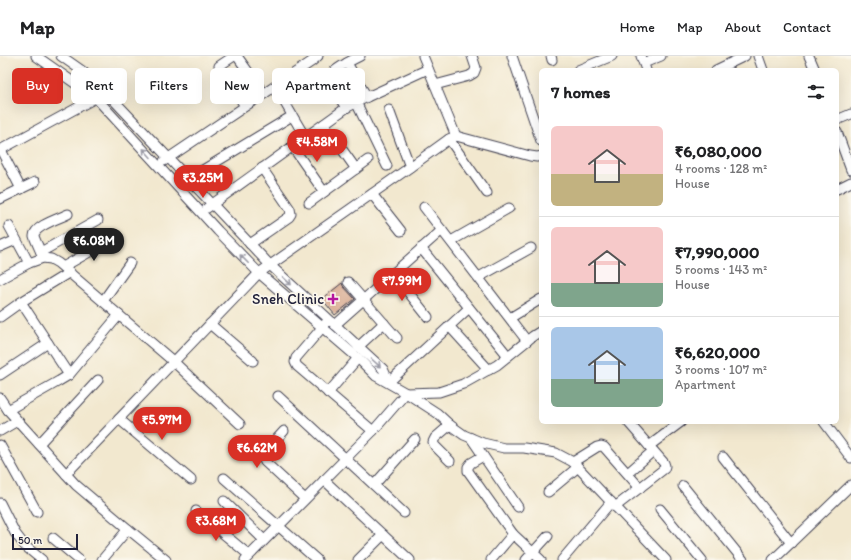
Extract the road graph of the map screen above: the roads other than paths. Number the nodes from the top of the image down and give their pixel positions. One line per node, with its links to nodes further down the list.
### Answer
1 (36, 56): 25 (street)
2 (62, 56): 17 (street)
3 (234, 56): 37 (street)
4 (237, 56): 18 (street)
5 (318, 56): 19 (street)
6 (360, 56): 15 (street)
7 (423, 56): 24 (street)
8 (472, 56): 26 (street)
9 (512, 56): 44 (street)
10 (612, 56): 20 (street)
11 (661, 56): 16 (street)
12 (745, 56): 21 (street)
13 (758, 56): 22 (street)
14 (810, 56): 23 (street)
15 (347, 63): 29 (street); 38 (street)
16 (644, 63)
17 (78, 68)
18 (246, 68)
19 (301, 68)
20 (583, 68)
21 (720, 68)
22 (762, 68)
23 (814, 68)
24 (428, 69): 26 (street); 29 (street)
25 (71, 80)
26 (435, 85): 47 (street)
27 (272, 88): 28 (street)
28 (264, 94)
29 (367, 97)
30 (85, 104): 49 (street)
31 (102, 104): 53 (street, one-way to 31)
32 (117, 104): 51 (street)
33 (248, 104): 37 (street)
34 (285, 104): 41 (street)
35 (353, 104): 38 (street)
36 (357, 104): 54 (street)
37 (245, 106): 51 (street)
38 (346, 108): 43 (street)
39 (389, 110): 55 (street)
40 (851, 114): 42 (street)
41 (292, 116): 45 (street); 59 (street)
42 (839, 119)
43 (324, 124): 45 (street); 57 (street)
44 (539, 136)
45 (305, 137): 48 (street)
46 (839, 137): 58 (street)
47 (452, 138): 50 (street); 55 (street); 65 (street)
48 (292, 146): 56 (street); 64 (street)
49 (0, 150): 62 (street)
50 (539, 156)
51 (168, 158): 53 (street); 59 (street)
52 (368, 160): 57 (street)
53 (158, 165): 72 (street)
54 (387, 166)
55 (410, 167): 66 (street)
56 (262, 168): 69 (street); 81 (street)
57 (356, 169): 64 (street)
58 (851, 170)
59 (188, 179): 69 (street)
60 (35, 182): 62 (street)
61 (850, 186): 63 (street)
62 (21, 189): 67 (street)
63 (839, 189)
64 (324, 192): 68 (street)
65 (487, 193)
66 (372, 194): 77 (street); 88 (street)
67 (0, 199)
68 (309, 203)
69 (212, 204): 72 (street); 81 (street)
70 (424, 207): 76 (street)
71 (509, 208): 80 (street)
72 (201, 213): 90 (street, one-way to 72)
73 (68, 214): 85 (street)
74 (98, 220): 85 (street)
75 (9, 226): 79 (street)
76 (442, 230): 80 (street); 83 (street)
77 (401, 231)
78 (114, 238): 89 (street)
79 (16, 240): 82 (street); 87 (street)
80 (451, 241): 92 (street)
81 (250, 244): 88 (street)
82 (0, 247)
83 (421, 248): 91 (street); 99 (street)
84 (531, 248): 92 (street)
85 (42, 255): 87 (street); 89 (street)
86 (130, 263): 97 (street)
87 (29, 264): 93 (street)
88 (270, 265): 90 (street); 104 (street, one-way to 104)
89 (67, 270): 97 (street); 98 (street)
90 (258, 273): 106 (street); 108 (street)
91 (393, 273): 95 (street); 101 (street)
92 (479, 277): 103 (street)
93 (0, 279)
94 (348, 282): 95 (street)
95 (364, 299): 104 (street); 105 (street)
96 (539, 300): 103 (street)
97 (103, 301): 100 (street)
98 (21, 302): 102 (street); 112 (street)
99 (469, 308): 107 (street); 114 (street)
100 (119, 315): 117 (street); 120 (street)
101 (428, 316)
102 (0, 317)
103 (510, 318): 111 (street)
104 (332, 323): 108 (street); 113 (street)
105 (384, 323): 110 (street); 113 (street)
106 (210, 324): 116 (street); 117 (street)
107 (449, 326): 118 (street); 122 (street)
108 (322, 328): 115 (street); 123 (street)
109 (539, 332): 111 (street)
110 (397, 338)
111 (527, 341): 114 (street)
112 (48, 343): 119 (street); 120 (street)
113 (358, 347): 122 (street, one-way to 122)
114 (508, 356): 118 (street)
115 (358, 358): 122 (street); 123 (street)
116 (253, 361)
117 (174, 362): 128 (street); 130 (street)
118 (489, 370): 124 (street)
119 (0, 375)
120 (69, 375): 127 (street)
121 (98, 380): 140 (street)
122 (389, 382): 124 (street)
123 (328, 393): 137 (street)
124 (406, 393): 134 (street); 137 (street)
125 (278, 396): 145 (street)
126 (0, 399): 127 (street)
127 (8, 410): 129 (street)
128 (119, 419): 150 (street); 152 (street)
129 (18, 421): 135 (street); 140 (street)
130 (240, 424)
131 (630, 424): 142 (street)
132 (679, 424): 142 (street)
133 (826, 424): 146 (street)
134 (450, 425): 139 (street); 147 (street)
135 (0, 431)
136 (284, 431): 159 (street)
137 (372, 431): 145 (street)
138 (415, 438): 154 (street)
139 (471, 438): 143 (street); 148 (street)
140 (39, 444): 150 (street)
141 (0, 445): 166 (street)
142 (651, 448): 149 (street); 157 (street)
143 (483, 456): 163 (street); 170 (street)
144 (723, 456): 175 (street)
145 (346, 458): 153 (street); 154 (street)
146 (851, 458)
147 (450, 461)
148 (575, 465): 149 (street); 158 (street); 162 (street)
149 (628, 473): 157 (street)
150 (66, 474): 169 (street)
151 (224, 478): 168 (street)
152 (191, 480)
153 (324, 480): 159 (street); 171 (street)
154 (374, 485): 167 (street)
155 (851, 485): 175 (street)
156 (683, 486): 191 (street)
157 (640, 488): 162 (street)
158 (548, 492)
159 (305, 499): 168 (street)
160 (224, 502): 174 (street)
161 (0, 503): 179 (street)
162 (613, 505): 188 (street); 189 (street)
163 (518, 507)
164 (660, 509): 190 (street)
165 (196, 511): 177 (street)
166 (37, 512)
167 (404, 513)
168 (279, 526): 174 (street); 183 (street)
169 (128, 529): 181 (street); 182 (street)
170 (513, 534): 176 (street); 185 (street)
171 (383, 535): 178 (street); 184 (street)
172 (548, 536): 176 (street)
173 (52, 538): 180 (street)
174 (264, 540): 177 (street)
175 (791, 543): 192 (street)
176 (533, 552): 186 (street); 187 (street)
177 (247, 558)
178 (360, 559)
179 (42, 560)
180 (80, 560)
181 (102, 560)
182 (166, 560)
183 (317, 560)
184 (410, 560)
185 (491, 560)
186 (526, 560)
187 (541, 560)
188 (562, 560)
189 (666, 560)
190 (702, 560)
191 (743, 560)
192 (773, 560)

